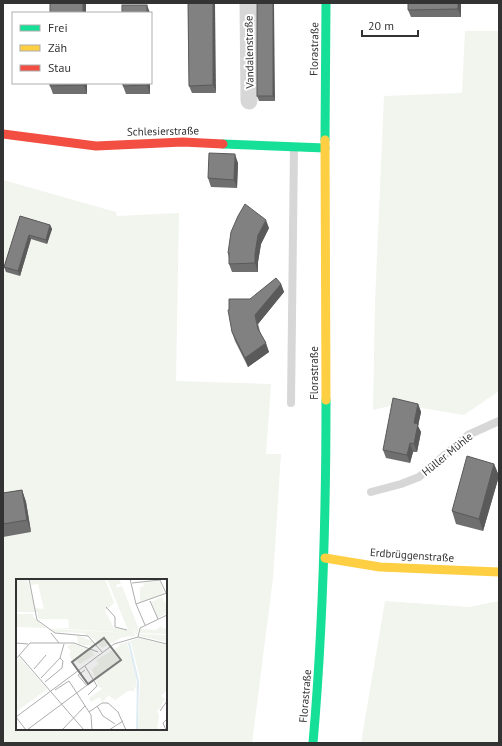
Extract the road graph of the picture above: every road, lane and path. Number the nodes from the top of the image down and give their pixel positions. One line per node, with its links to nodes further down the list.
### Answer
1 (248, 3): 3 (street, Vandalenstraße)
2 (326, 3): 6 (main road, Florastraße)
3 (249, 101)
4 (3, 134): 5 (main road, Schlesierstraße)
5 (294, 147): 6 (main road, Schlesierstraße); 7 (lane)
6 (325, 148): 10 (main road, Florastraße)
7 (291, 402)
8 (499, 421): 9 (lane, Hüller Mühle)
9 (370, 492)
10 (325, 558): 11 (main road, Erdbrüggenstraße); 12 (main road, Florastraße)
11 (499, 572)
12 (313, 743)

